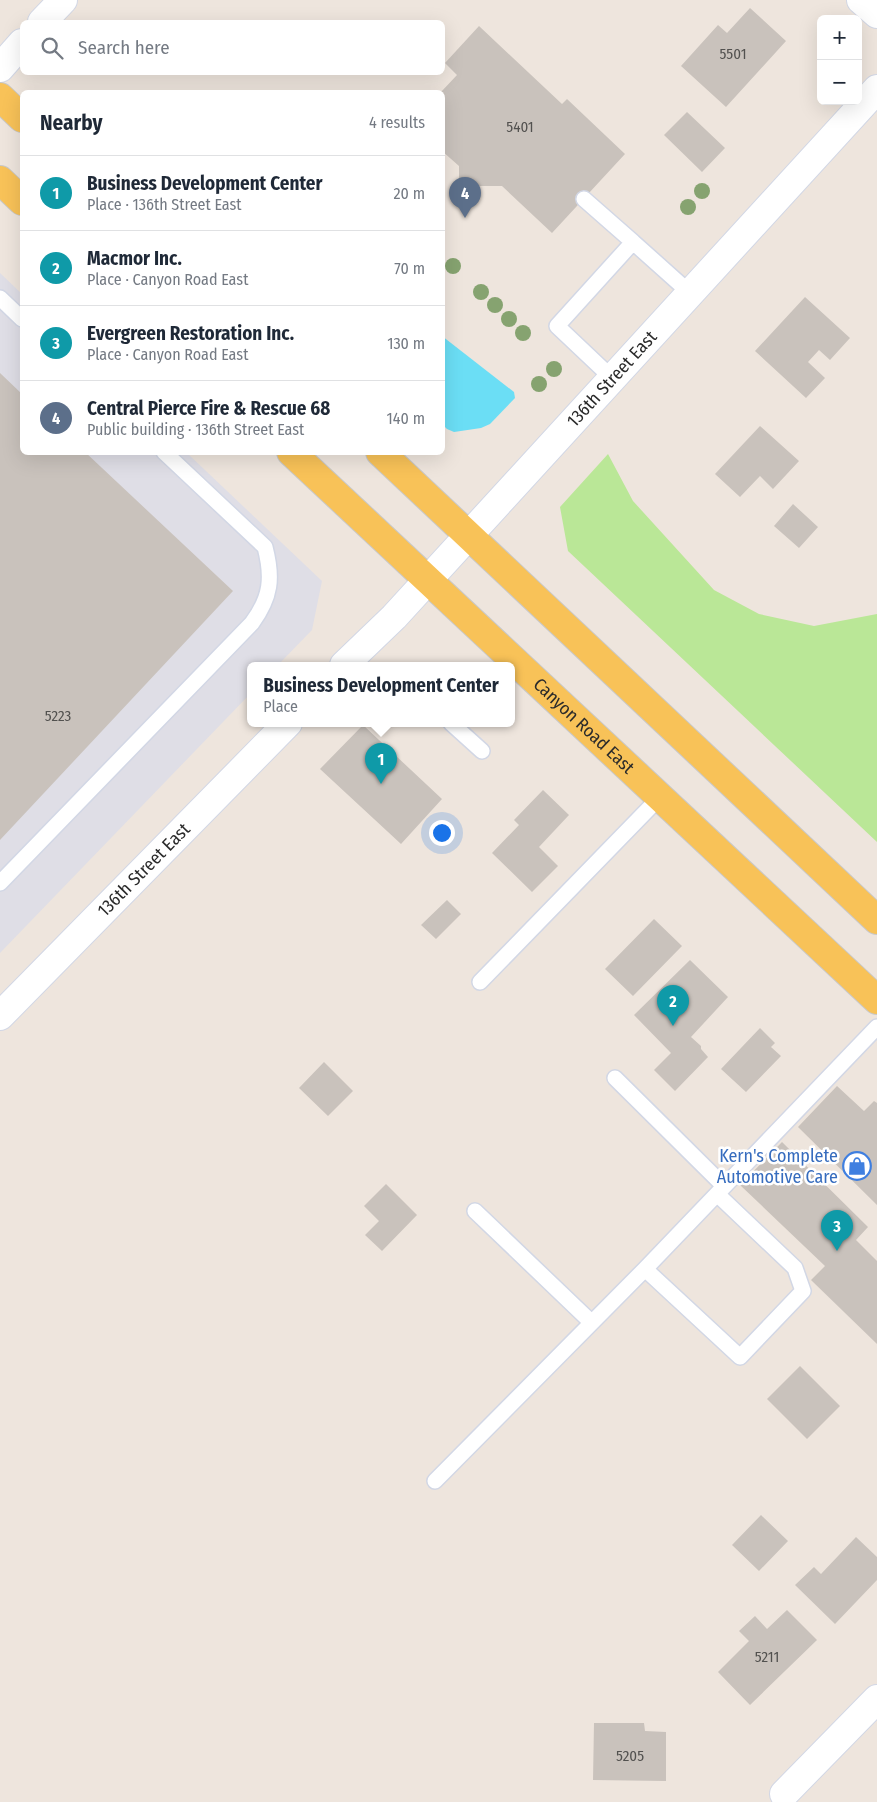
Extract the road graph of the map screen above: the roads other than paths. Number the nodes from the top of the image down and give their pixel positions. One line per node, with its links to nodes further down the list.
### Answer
1 (63, 0): 4 (street)
2 (861, 0): 3 (street)
3 (877, 14)
4 (44, 20)
5 (20, 46): 6 (street)
6 (0, 68)
7 (877, 89): 14 (street, 136th Street East)
8 (0, 97): 9 (main road)
9 (20, 116)
10 (0, 180): 11 (main road)
11 (20, 199)
12 (584, 199): 13 (lane)
13 (633, 242): 14 (lane); 17 (lane)
14 (690, 293): 17 (street, 136th Street East)
15 (0, 298): 16 (lane)
16 (20, 317)
17 (612, 378): 21 (street, 136th Street East)
18 (167, 455): 28 (lane)
19 (294, 455): 22 (main road, Canyon Road East)
20 (383, 455): 21 (main road)
21 (468, 536): 22 (street, 136th Street East); 29 (main road)
22 (428, 580): 23 (street, 136th Street East); 27 (main road, Canyon Road East)
23 (347, 662)
24 (284, 727): 32 (street, 136th Street East)
25 (455, 727): 26 (lane)
26 (482, 751)
27 (660, 797): 30 (lane); 31 (main road, Canyon Road East)
28 (0, 884)
29 (877, 920)
30 (480, 982)
31 (877, 1000)
32 (0, 1016)
33 (877, 1027): 35 (lane)
34 (615, 1078): 35 (lane)
35 (720, 1190): 37 (lane); 37 (lane)
36 (475, 1211): 38 (lane)
37 (645, 1269): 38 (lane)
38 (591, 1322): 39 (lane)
39 (435, 1481)
40 (877, 1700): 41 (street)
41 (784, 1794)

